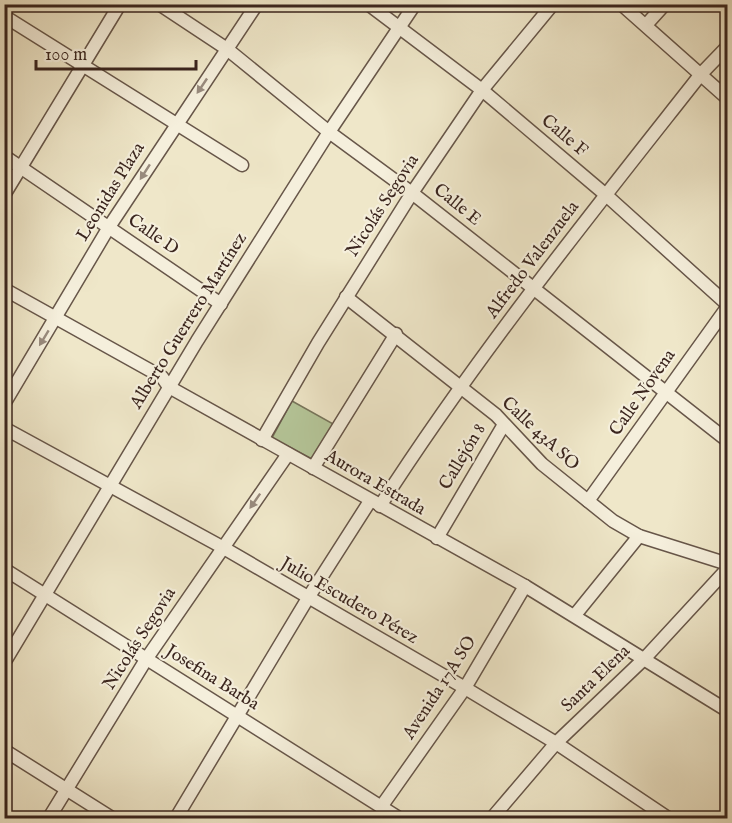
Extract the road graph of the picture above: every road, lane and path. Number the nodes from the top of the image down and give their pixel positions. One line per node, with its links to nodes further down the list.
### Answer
1 (8, 4): 10 (street)
2 (120, 4): 16 (street)
3 (159, 4): 15 (street, Calle E)
4 (256, 4): 15 (street, Leonidas Plaza)
5 (368, 4): 13 (street, Calle F)
6 (415, 4): 13 (street, Alberto Guerrero Martínez)
7 (553, 4): 18 (street, Nicolás Segovia)
8 (621, 4): 12 (street)
9 (665, 4): 12 (street)
10 (4, 11)
11 (4, 16): 16 (street)
12 (646, 25): 17 (street)
13 (399, 28): 18 (street, Calle F); 21 (street, Alberto Guerrero Martínez)
14 (728, 46): 17 (street, Alfredo Valenzuela)
15 (227, 49): 20 (street, Leonidas Plaza, one-way to 20); 21 (street, Calle E)
16 (83, 65): 20 (street); 24 (street)
17 (701, 74): 19 (street); 27 (street, Alfredo Valenzuela)
18 (482, 90): 25 (street, Nicolás Segovia); 27 (street, Calle F)
19 (728, 99)
20 (177, 123): 23 (street); 28 (street, Leonidas Plaza, one-way to 28)
21 (329, 132): 25 (street, Calle E); 32 (street, Alberto Guerrero Martínez)
22 (4, 156): 24 (street, Calle D)
23 (242, 165)
24 (21, 167): 26 (street); 28 (street, Calle D)
25 (412, 193): 30 (street, Calle E); 31 (street, Nicolás Segovia)
26 (4, 195)
27 (606, 195): 30 (street, Alfredo Valenzuela); 33 (street, Calle F)
28 (110, 227): 32 (street, Calle D); 34 (street, Leonidas Plaza)
29 (4, 289): 34 (street, Aurora Estrada)
30 (533, 289): 36 (street, Alfredo Valenzuela); 38 (street, Calle E)
31 (346, 297): 35 (street, Calle 43A SO); 42 (street, Nicolás Segovia)
32 (220, 304): 37 (street, Alberto Guerrero Martínez)
33 (728, 306): 38 (street, Calle Novena)
34 (56, 318): 37 (street, Aurora Estrada); 39 (street, Leonidas Plaza, one-way to 39)
35 (396, 334): 36 (street, Calle 43A SO); 45 (street)
36 (461, 386): 40 (street, Calle 43A SO); 48 (street, Alfredo Valenzuela)
37 (169, 387): 42 (street, Aurora Estrada); 46 (street, Alberto Guerrero Martínez)
38 (664, 394): 43 (street, Calle E); 47 (street, Calle Novena)
39 (4, 404)
40 (503, 426): 47 (street, Calle 43A SO); 50 (street, Callejón 8)
41 (4, 428): 46 (street, Julio Escudero Pérez)
42 (262, 440): 44 (street, Aurora Estrada)
43 (728, 441)
44 (288, 454): 45 (street, Aurora Estrada); 51 (street, Nicolás Segovia, one-way to 51)
45 (314, 468): 48 (street, Aurora Estrada)
46 (109, 486): 51 (street, Julio Escudero Pérez); 55 (street, Alberto Guerrero Martínez)
47 (588, 501): 49 (street, Calle 43A SO)
48 (375, 504): 50 (street, Aurora Estrada); 56 (street, Alfredo Valenzuela)
49 (639, 536): 52 (street, Calle 43A SO); 57 (street)
50 (437, 538): 54 (street, Aurora Estrada)
51 (222, 547): 56 (street, Julio Escudero Pérez); 58 (street, Nicolás Segovia)
52 (728, 566): 59 (street, Santa Elena)
53 (4, 569): 55 (street, Josefina Barba)
54 (525, 586): 57 (street, Aurora Estrada); 61 (street, Avenida 17A SO)
55 (47, 595): 58 (street, Josefina Barba); 60 (street, Alberto Guerrero Martínez)
56 (308, 598): 61 (street, Julio Escudero Pérez); 63 (street, Alfredo Valenzuela)
57 (575, 615): 59 (street, Aurora Estrada)
58 (147, 658): 63 (street, Josefina Barba); 66 (street, Nicolás Segovia)
59 (645, 658): 62 (street, Aurora Estrada); 64 (street, Santa Elena)
60 (4, 663)
61 (465, 688): 64 (street, Julio Escudero Pérez); 67 (street, Avenida 17A SO)
62 (728, 711)
63 (239, 716): 67 (street, Josefina Barba); 70 (street, Alfredo Valenzuela)
64 (556, 742): 72 (street, Santa Elena); 73 (street, Julio Escudero Pérez)
65 (4, 750): 66 (street)
66 (66, 788): 68 (street, Nicolás Segovia); 69 (street)
67 (381, 807): 71 (street, Josefina Barba)
68 (49, 819)
69 (112, 819)
70 (176, 819)
71 (399, 819)
72 (492, 819)
73 (668, 819)

